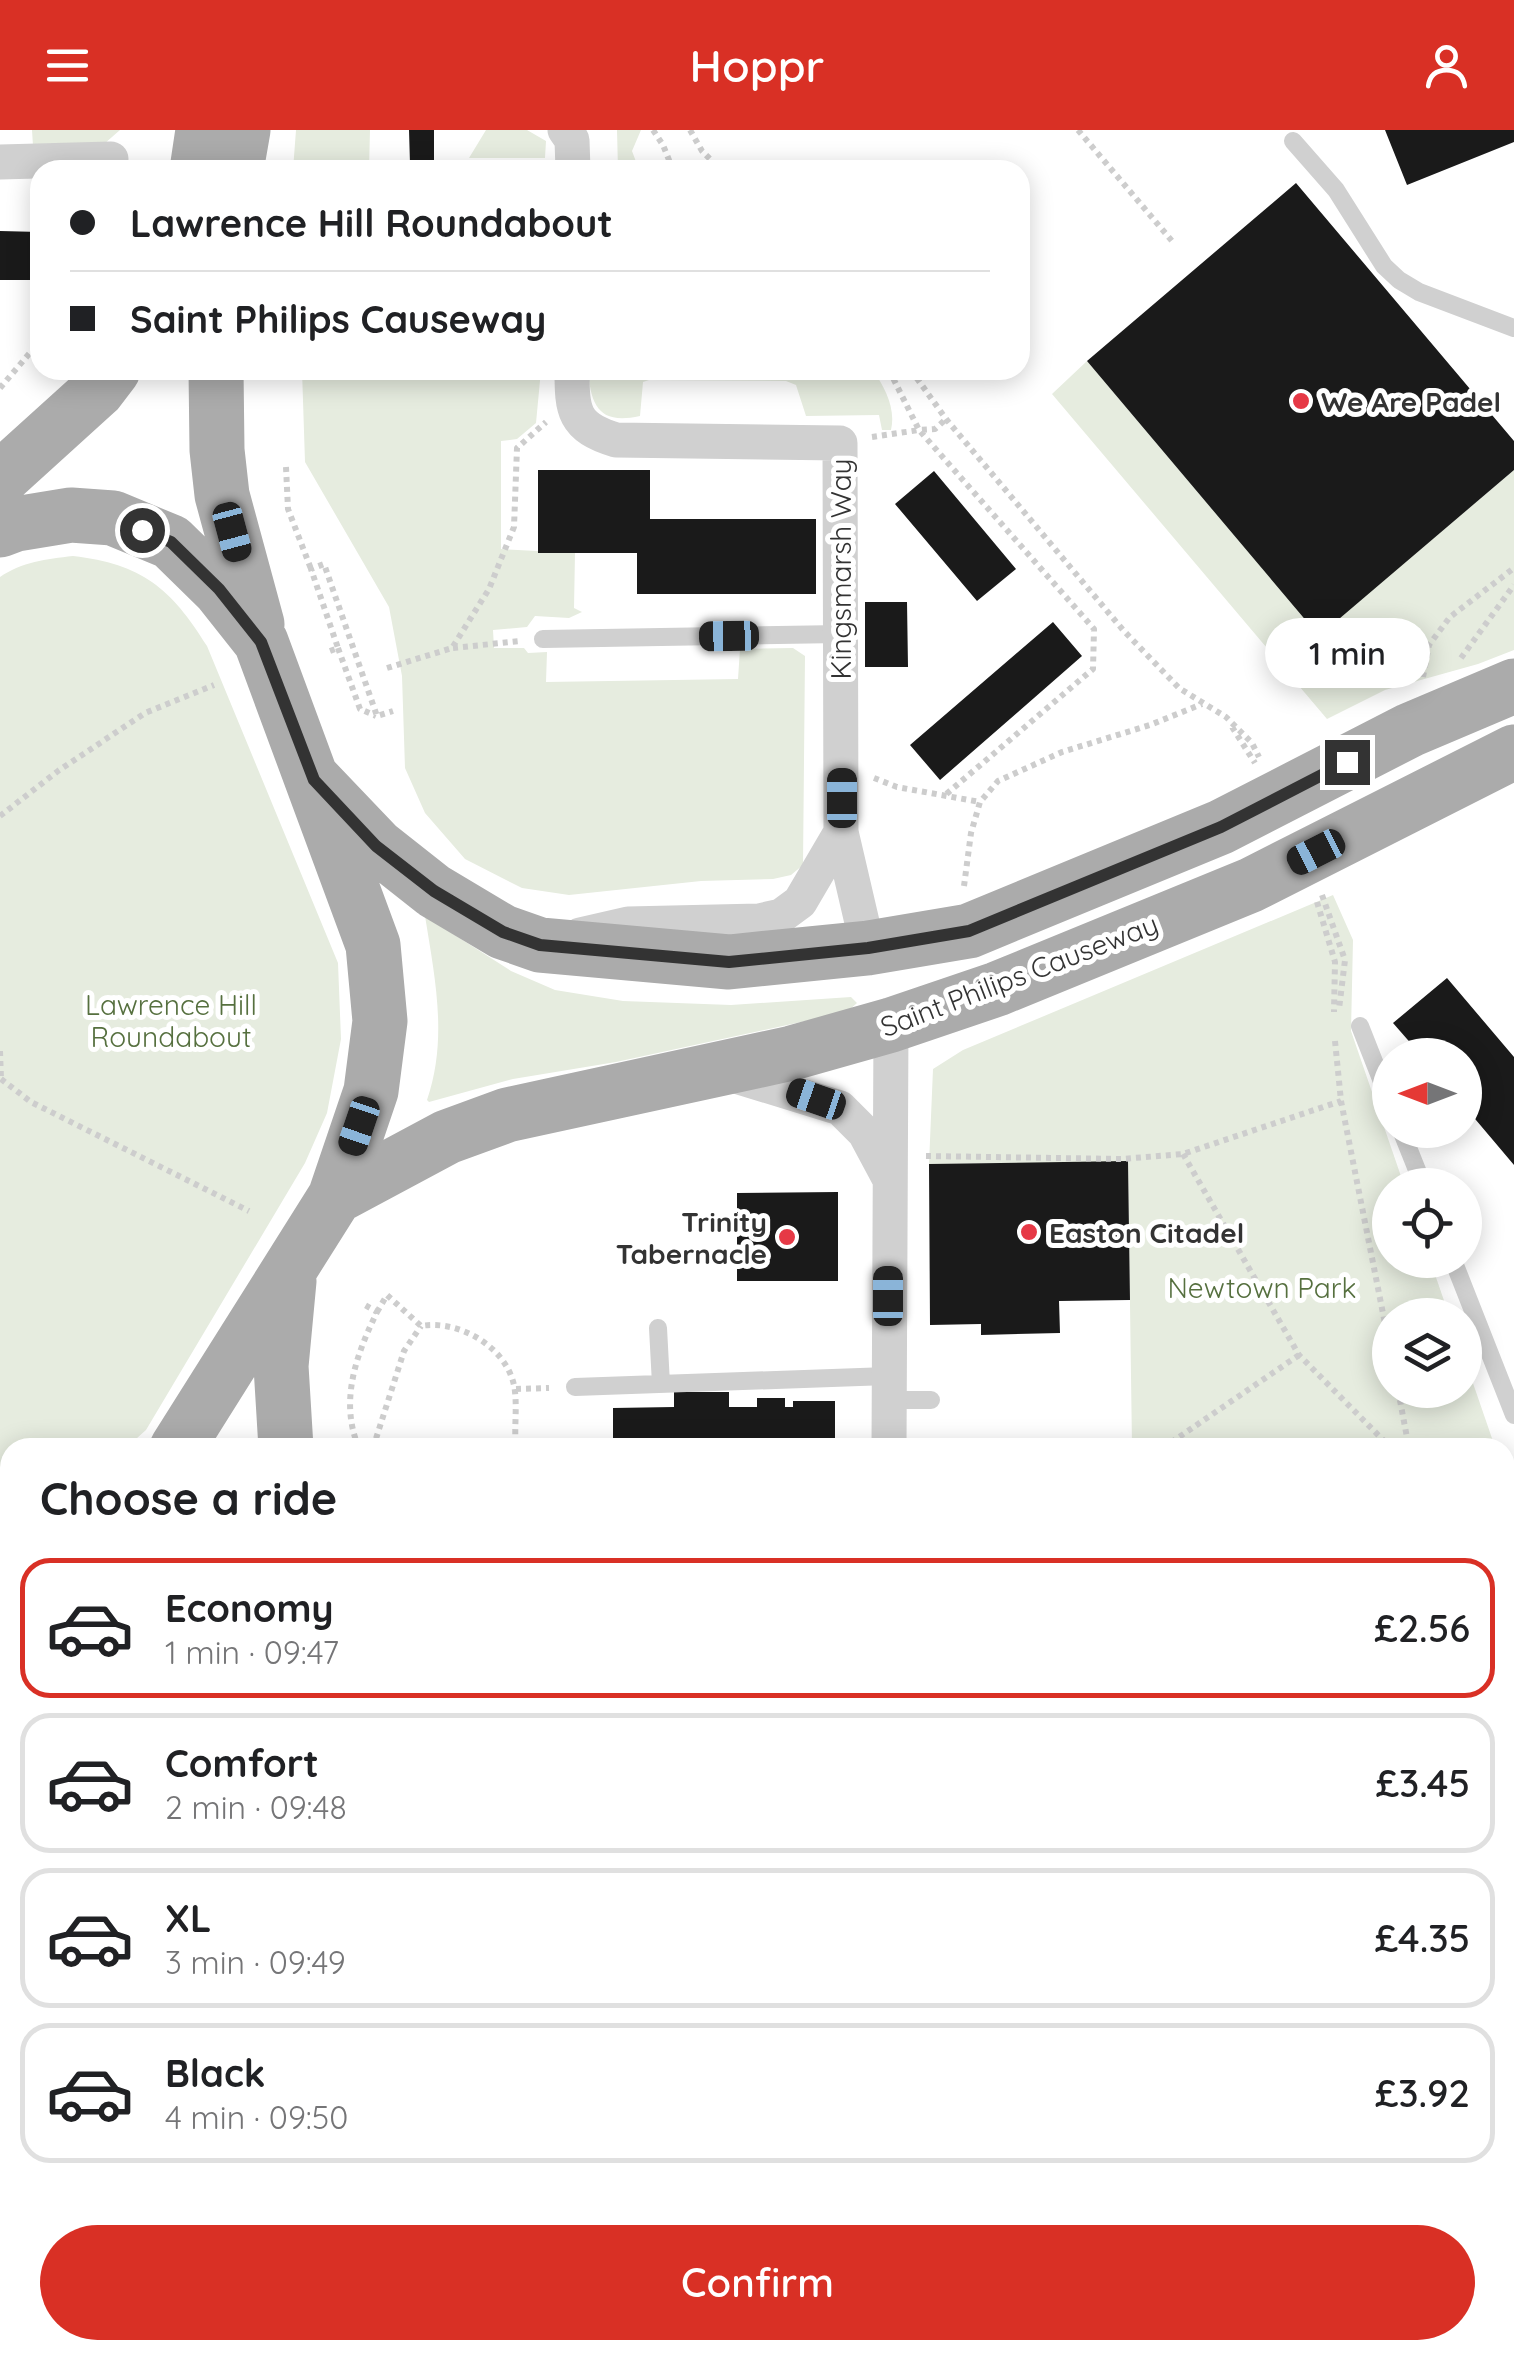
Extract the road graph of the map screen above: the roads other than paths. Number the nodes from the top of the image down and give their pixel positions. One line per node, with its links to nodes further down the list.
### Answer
1 (203, 130): 7 (main road)
2 (243, 130): 8 (main road)
3 (565, 130): 9 (street)
4 (1292, 141): 12 (lane)
5 (111, 159): 6 (street)
6 (74, 160)
7 (198, 160)
8 (238, 160)
9 (573, 160)
10 (30, 161): 11 (street)
11 (0, 162)
12 (1514, 328)
13 (104, 380): 16 (main road)
14 (216, 380): 20 (main road)
15 (572, 384): 18 (street, Kingsmarsh Way)
16 (0, 480)
17 (0, 530): 20 (main road)
18 (841, 634): 19 (lane); 24 (street, Kingsmarsh Way)
19 (543, 639)
20 (261, 642): 23 (main road)
21 (1514, 686): 26 (main road)
22 (1514, 752): 27 (main road, Saint Philips Causeway)
23 (314, 780): 25 (main road); 32 (main road)
24 (842, 832): 25 (street); 26 (street, Kingsmarsh Way)
25 (540, 945): 26 (main road)
26 (868, 948): 27 (main road)
27 (891, 1025): 30 (main road, Saint Philips Causeway); 31 (street)
28 (1360, 1026): 29 (lane)
29 (1372, 1056)
30 (718, 1070): 31 (street); 32 (main road, Saint Philips Causeway)
31 (889, 1166): 38 (street)
32 (334, 1197): 33 (main road)
33 (290, 1273): 41 (main road); 42 (main road)
34 (1460, 1278): 40 (lane)
35 (658, 1328): 36 (lane)
36 (661, 1384): 37 (lane); 38 (lane)
37 (574, 1387)
38 (888, 1388): 39 (lane); 43 (street)
39 (931, 1400)
40 (1514, 1414)
41 (183, 1438)
42 (285, 1438)
43 (889, 1438)

